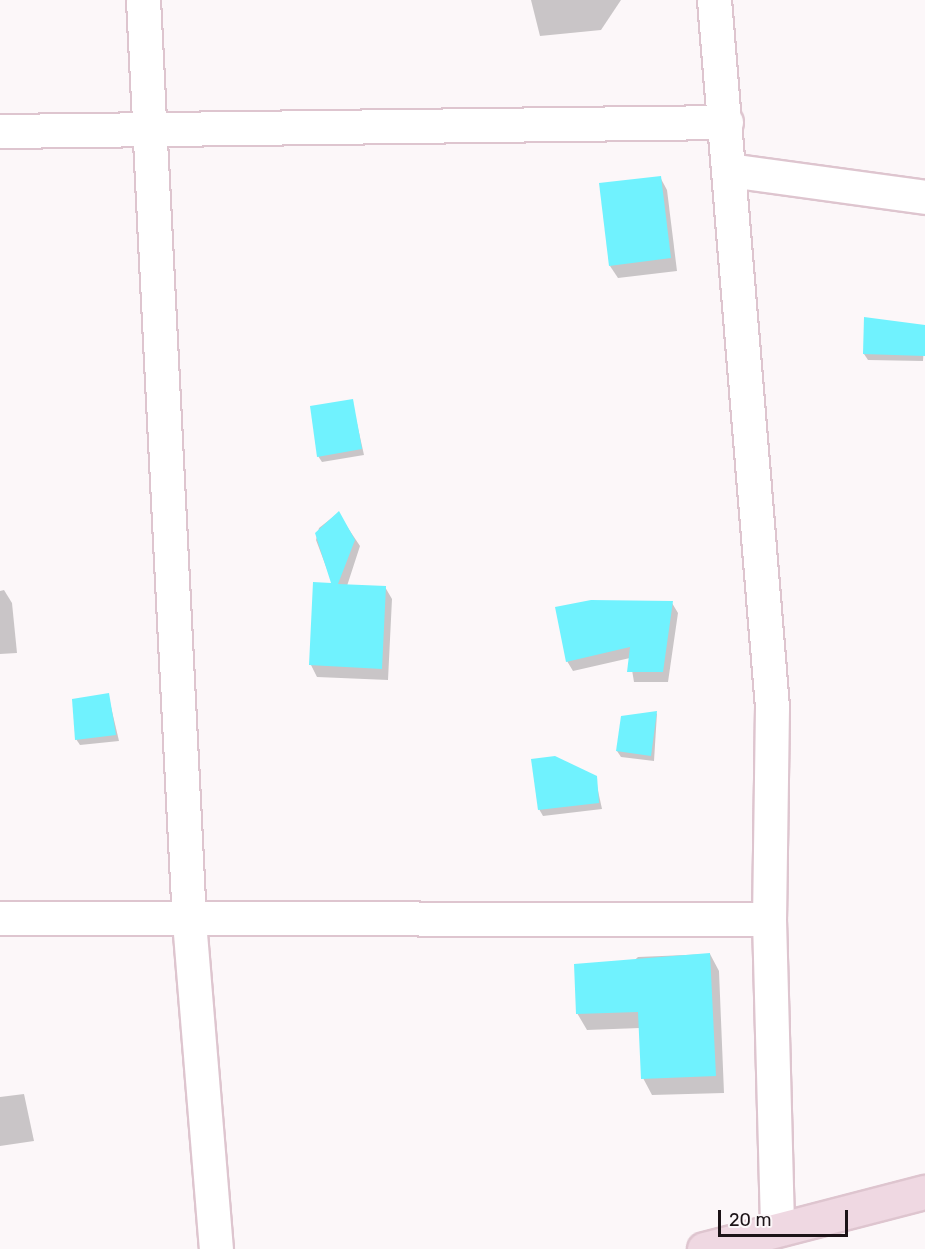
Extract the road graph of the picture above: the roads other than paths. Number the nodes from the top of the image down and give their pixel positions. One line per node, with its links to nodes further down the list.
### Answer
1 (143, 0): 5 (street)
2 (714, 0): 3 (street)
3 (726, 122): 5 (street); 6 (street)
4 (0, 131): 5 (street)
5 (149, 131): 10 (street)
6 (729, 170): 7 (street); 9 (street)
7 (925, 197)
8 (0, 918): 10 (street)
9 (769, 919): 10 (street); 12 (street)
10 (189, 921): 13 (street)
11 (925, 1192): 12 (main road)
12 (777, 1229): 14 (main road)
13 (216, 1249)
14 (704, 1249)

